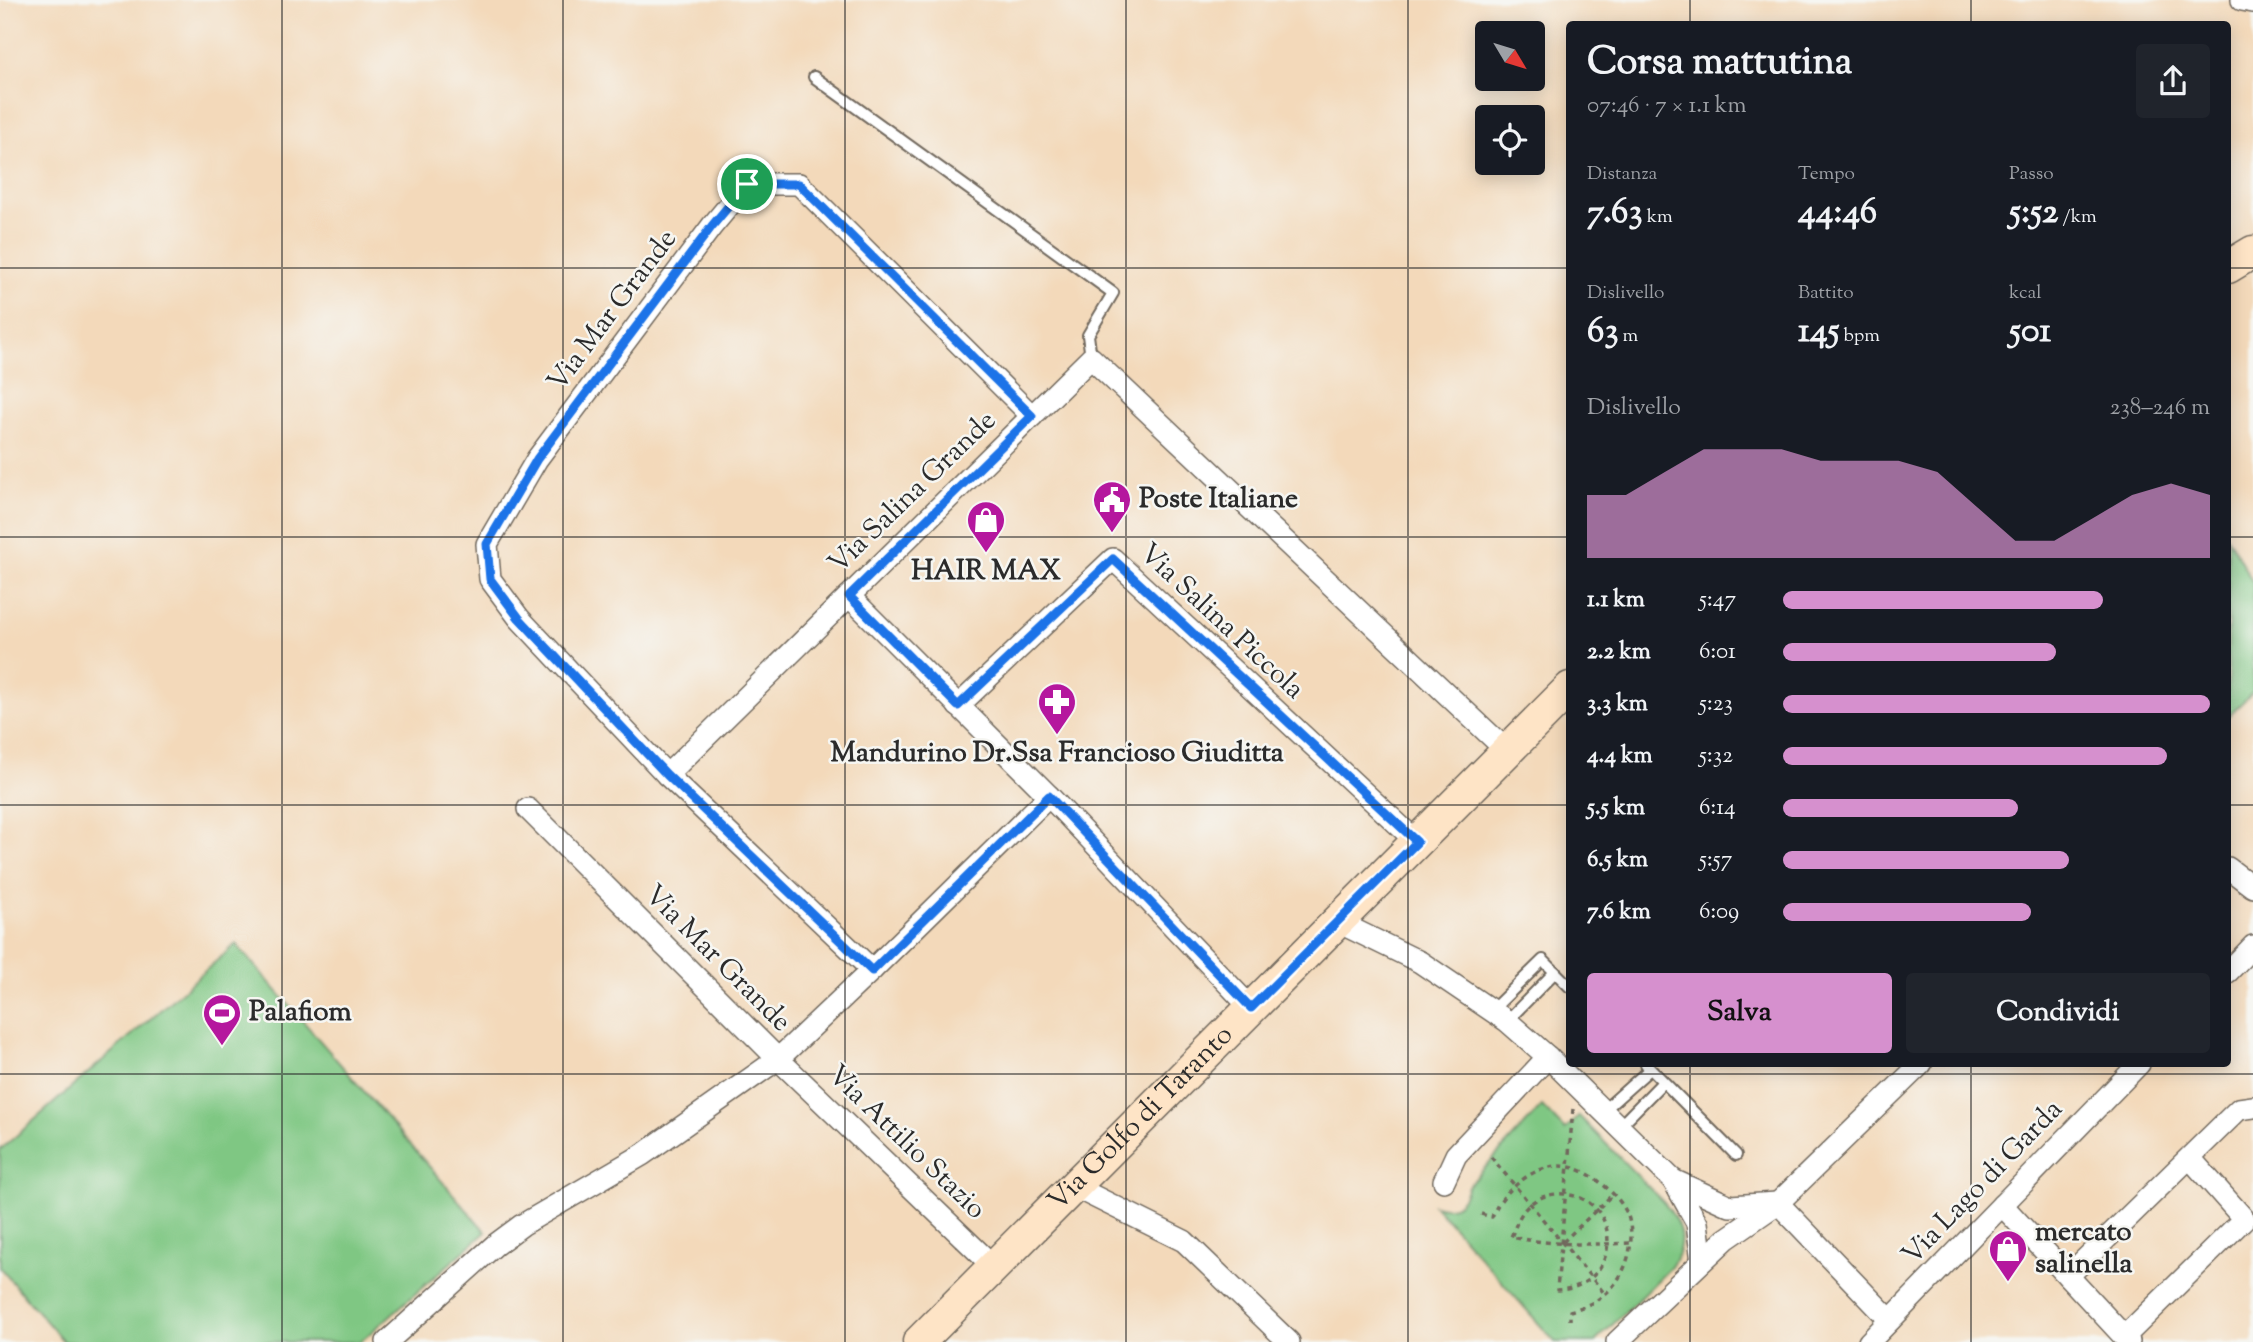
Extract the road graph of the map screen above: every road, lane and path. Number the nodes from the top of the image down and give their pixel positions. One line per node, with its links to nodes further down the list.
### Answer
1 (2242, 0): 2 (street)
2 (2253, 2)
3 (814, 77): 6 (lane)
4 (2253, 252): 5 (street)
5 (2231, 265)
6 (1091, 358): 7 (street, Via Salina Grande); 11 (street)
7 (1032, 416): 8 (street, Via Salina Grande); 12 (street, Via Mar Grande)
8 (849, 596): 10 (street); 12 (street, Via Salina Grande)
9 (1566, 692): 11 (street, Via Golfo di Taranto)
10 (958, 706): 13 (street); 15 (street, Via Salina Piccola)
11 (1506, 750): 15 (street, Via Golfo di Taranto)
12 (667, 775): 21 (street)
13 (1049, 796): 21 (street, Via Mar Grande); 24 (street)
14 (528, 809): 27 (street, Via Mar Grande)
15 (1417, 842): 18 (street, Via Golfo di Taranto)
16 (2231, 870): 17 (street)
17 (2253, 887)
18 (1338, 922): 24 (street, Via Golfo di Taranto); 25 (street)
19 (2253, 946): 20 (street)
20 (2231, 969)
21 (872, 971): 27 (street, Via Mar Grande)
22 (1555, 972): 23 (lane); 25 (lane); 25 (lane)
23 (1566, 983)
24 (1251, 1008): 44 (street, Via Golfo di Taranto)
25 (1499, 1016): 26 (street)
26 (1548, 1057): 35 (street); 42 (street)
27 (778, 1059): 56 (street, Via Attilio Stazio); 63 (street)
28 (1647, 1067): 35 (lane)
29 (1649, 1067): 32 (lane)
30 (1918, 1067): 47 (street)
31 (2135, 1067): 49 (street, Via Lago di Garda)
32 (1663, 1082): 36 (lane); 37 (lane)
33 (1574, 1107): 40 (path)
34 (2253, 1107): 39 (street)
35 (1603, 1111): 36 (street)
36 (1619, 1127): 41 (street)
37 (1736, 1155)
38 (1491, 1157): 43 (path)
39 (2190, 1158): 57 (street); 62 (street)
40 (1567, 1167): 43 (path); 45 (path); 46 (path)
41 (1673, 1180): 47 (street); 55 (street)
42 (1444, 1181)
43 (1514, 1186): 48 (path); 51 (path)
44 (1075, 1187): 56 (street, Via Golfo di Taranto); 65 (street, Via Golfo di Taranto)
45 (1564, 1194): 48 (path); 50 (path); 52 (path)
46 (1613, 1194): 50 (path); 53 (path)
47 (1778, 1203): 55 (street); 61 (street)
48 (1530, 1205): 52 (path); 52 (path)
49 (2002, 1205): 57 (street); 61 (street, Via Lago di Garda)
50 (1596, 1210): 52 (path); 54 (path)
51 (1481, 1214)
52 (1562, 1243): 54 (path); 58 (path); 58 (path)
53 (1630, 1243): 54 (path); 59 (path)
54 (1608, 1244): 58 (path)
55 (1702, 1261): 66 (street)
56 (995, 1268): 64 (street, Via Golfo di Taranto)
57 (2068, 1276): 62 (street)
58 (1591, 1277): 59 (path)
59 (1605, 1294): 60 (path)
60 (1570, 1320)
61 (1889, 1320): 67 (street, Via Lago di Garda)
62 (2126, 1339)
63 (387, 1342)
64 (919, 1342)
65 (1289, 1342)
66 (1616, 1342)
67 (1868, 1342)

